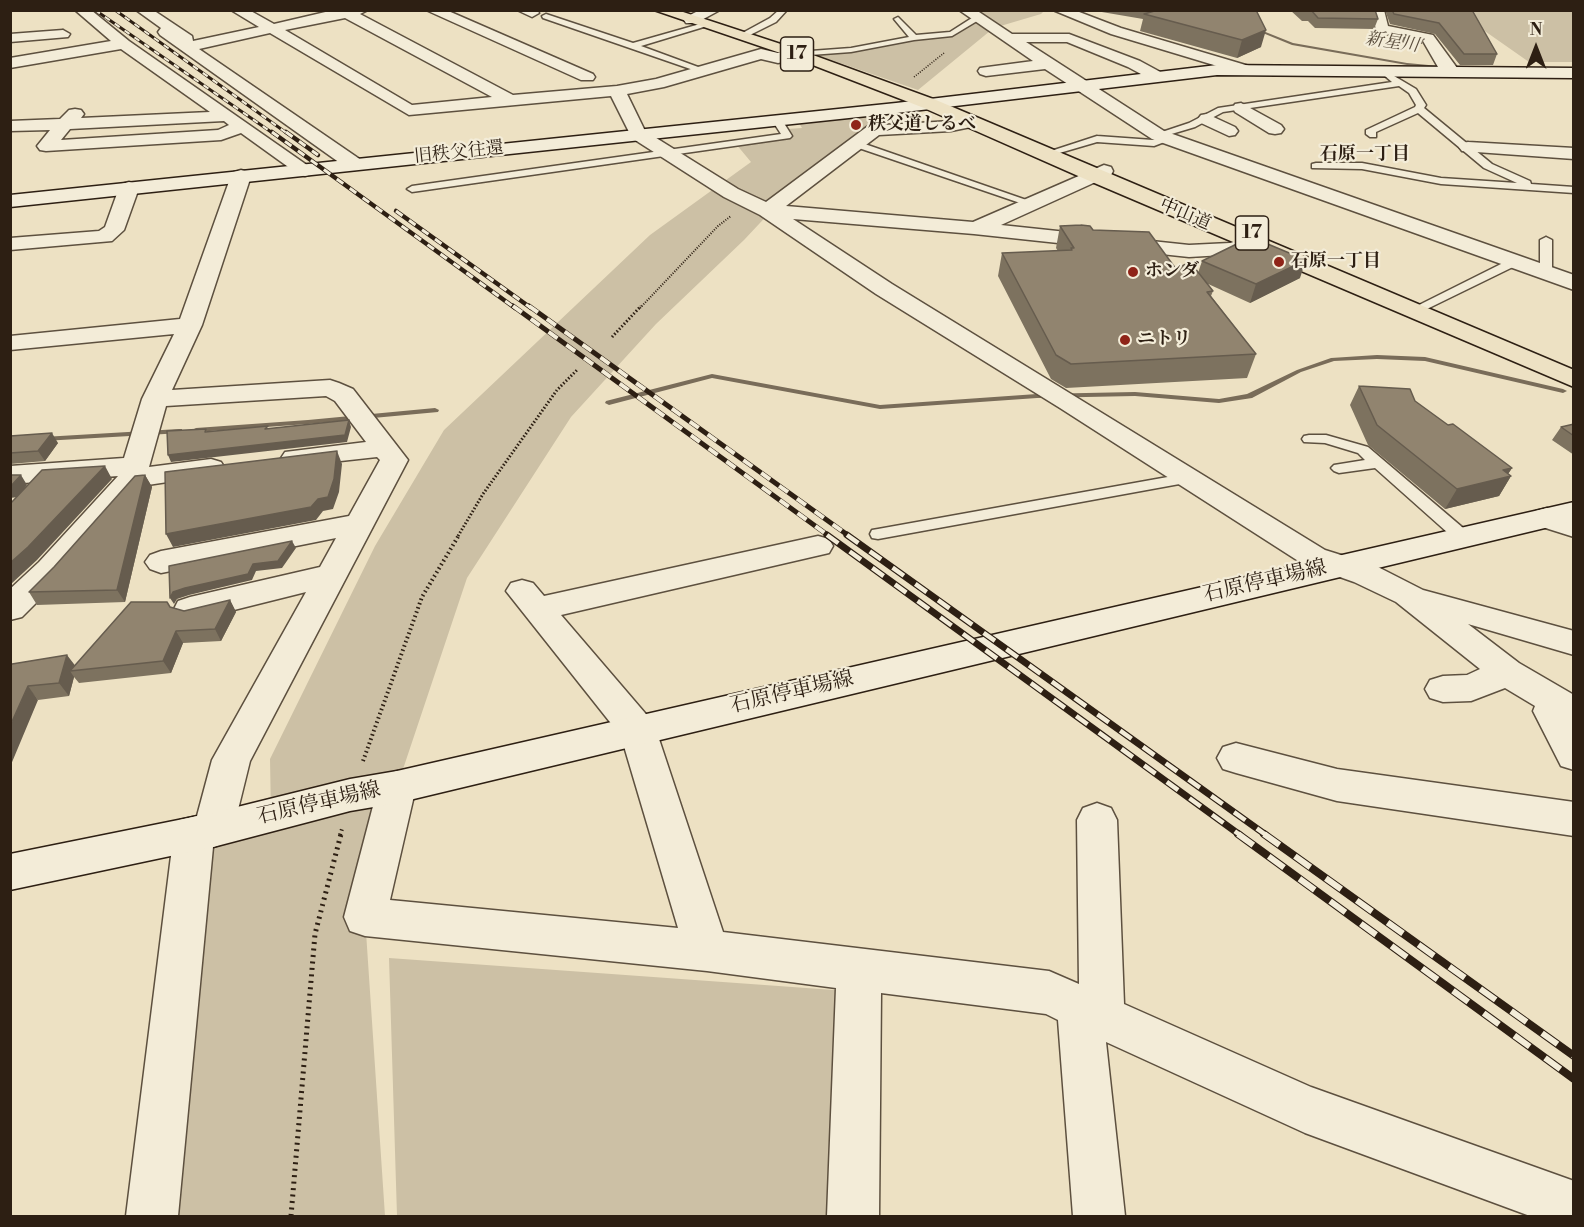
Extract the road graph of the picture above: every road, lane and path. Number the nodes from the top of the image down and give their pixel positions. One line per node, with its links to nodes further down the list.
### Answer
1 (82, 10): 17 (street)
2 (143, 10): 15 (street)
3 (238, 10): 16 (street)
4 (433, 10): 34 (street)
5 (661, 10): 14 (highway, 中山道 / 17)
6 (713, 10): 14 (street)
7 (784, 10): 18 (lane)
8 (1060, 10): 28 (street)
9 (1377, 10): 29 (street)
10 (349, 12): 16 (street); 40 (street)
11 (534, 13): 24 (lane)
12 (972, 14): 20 (lane); 21 (street)
13 (898, 19): 20 (lane)
14 (698, 22): 18 (highway, 中山道 / 17); 24 (lane)
15 (170, 27): 23 (street); 62 (street)
16 (273, 29): 23 (street); 40 (street)
17 (107, 30): 19 (street); 22 (street)
18 (741, 36): 25 (highway, 中山道 / 17)
19 (10, 38)
20 (914, 38): 25 (lane)
21 (1007, 38): 27 (street); 35 (street)
22 (124, 44): 26 (street); 45 (street)
23 (194, 45): 39 (street)
24 (632, 46): 31 (lane)
25 (798, 55): 31 (street); 42 (highway, 中山道 / 17)
26 (10, 63)
27 (1045, 64): 32 (street); 37 (street)
28 (1243, 69): 30 (street); 35 (street, 旧秩父往還)
29 (1449, 69): 30 (street); 33 (street)
30 (1380, 70): 36 (lane)
31 (705, 71): 38 (street)
32 (986, 71)
33 (1572, 73)
34 (587, 77)
35 (1158, 77): 37 (street, 旧秩父往還)
36 (1400, 83): 43 (lane); 44 (lane)
37 (1081, 86): 42 (street, 旧秩父往還); 56 (street)
38 (617, 91): 40 (street); 54 (street)
39 (265, 92)
40 (512, 101)
41 (87, 103): 49 (street)
42 (930, 104): 47 (street, 旧秩父往還); 48 (highway, 中山道 / 17); 59 (highway, 中山道 / 17)
43 (1241, 108): 46 (lane); 52 (street)
44 (1419, 109): 55 (lane); 58 (lane)
45 (226, 116): 49 (street); 51 (street)
46 (1207, 119): 53 (street); 56 (lane)
47 (777, 120): 54 (street, 旧秩父往還); 60 (lane)
48 (970, 122): 57 (street); 65 (highway, 中山道 / 17)
49 (65, 124): 50 (street); 51 (street)
50 (11, 126)
51 (242, 127): 64 (street)
52 (1275, 129)
53 (1229, 131)
54 (638, 134): 60 (street); 62 (street, 旧秩父往還)
55 (1373, 135)
56 (1162, 137): 59 (lane); 79 (street)
57 (856, 144): 73 (lane); 74 (street)
58 (1468, 147): 61 (street); 69 (lane)
59 (1056, 151): 65 (highway, 中山道 / 17)
60 (668, 152): 68 (lane); 74 (street)
61 (1574, 154)
62 (354, 164): 64 (street, 旧秩父往還)
63 (1316, 166): 69 (lane)
64 (305, 170): 66 (street, 旧秩父往還)
65 (1098, 173): 73 (street); 77 (highway, 中山道 / 17); 82 (highway, 中山道 / 17)
66 (241, 176): 67 (street, 旧秩父往還); 83 (street)
67 (129, 188): 71 (street, 旧秩父往還); 78 (street)
68 (412, 189)
69 (1541, 189): 70 (lane); 72 (lane)
70 (1574, 190)
71 (10, 201)
72 (1574, 202)
73 (1030, 203): 75 (street)
74 (766, 211): 75 (street); 95 (street)
75 (974, 228): 77 (street)
76 (1546, 240): 80 (lane)
77 (1250, 243): 86 (highway, 中山道 / 17)
78 (10, 244)
79 (1513, 262): 80 (street); 82 (lane)
80 (1546, 274): 81 (street)
81 (1574, 283)
82 (1425, 305): 85 (highway, 中山道 / 17)
83 (190, 325): 84 (street); 89 (street)
84 (10, 343)
85 (1574, 366)
86 (1574, 379)
87 (369, 427): 89 (street); 90 (street); 97 (street)
88 (1309, 439): 91 (lane)
89 (143, 442): 92 (street); 94 (street); 105 (street)
90 (270, 461)
91 (1378, 463): 93 (lane); 99 (lane)
92 (235, 465)
93 (1339, 468)
94 (10, 475)
95 (1190, 478): 98 (lane); 102 (street)
96 (1565, 519): 99 (street, 石原停車場線)
97 (361, 523): 101 (street); 103 (street)
98 (878, 534)
99 (1463, 537): 102 (street, 石原停車場線)
100 (818, 546): 111 (street)
101 (161, 562)
102 (1340, 566): 104 (street); 111 (street, 石原停車場線)
103 (333, 575): 106 (street); 117 (street)
104 (1407, 594): 107 (street); 108 (street)
105 (10, 609)
106 (190, 609)
107 (1574, 643)
108 (1507, 672): 109 (street); 110 (street)
109 (1443, 689)
110 (1564, 708): 112 (street)
111 (638, 729): 114 (street, 石原停車場線); 119 (street)
112 (1574, 755)
113 (1236, 758): 115 (street)
114 (398, 787): 117 (street, 石原停車場線); 119 (street)
115 (1574, 819)
116 (1097, 820): 121 (street)
117 (203, 831): 118 (street, 石原停車場線); 123 (street)
118 (10, 872)
119 (707, 951): 120 (street)
120 (859, 970): 121 (street); 124 (street)
121 (1091, 1013): 122 (street); 125 (street)
122 (1574, 1207)
123 (153, 1216)
124 (853, 1216)
125 (1099, 1216)

